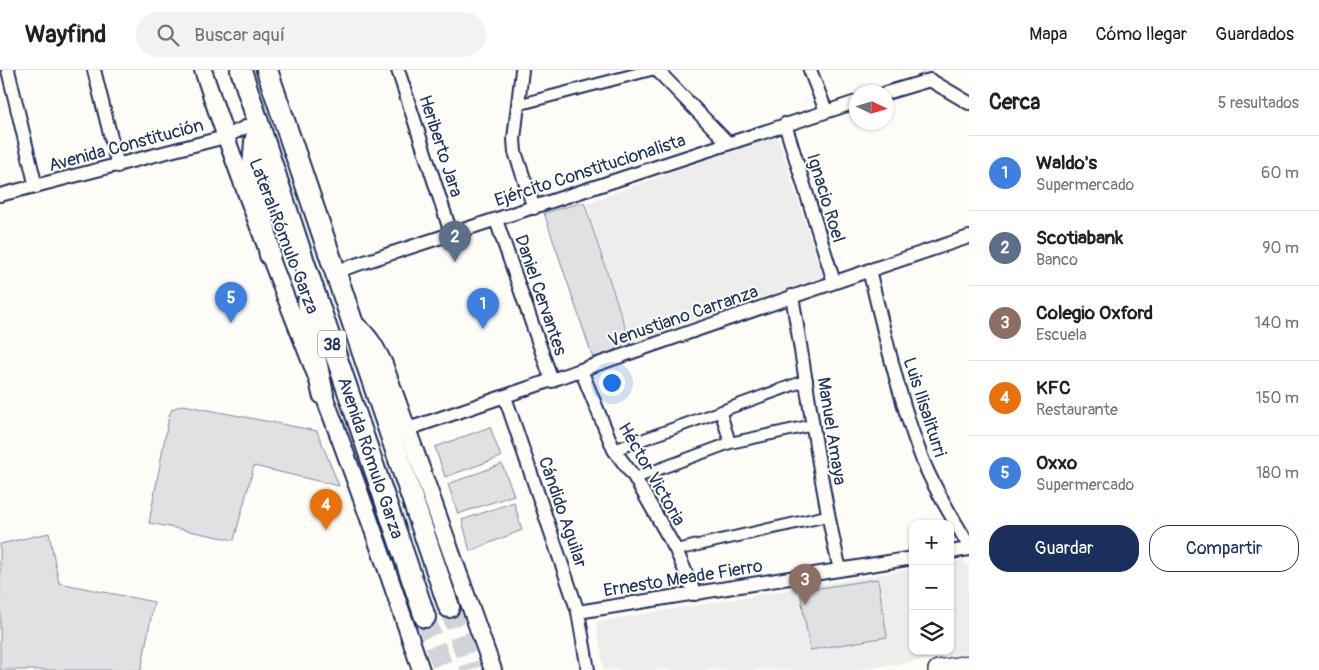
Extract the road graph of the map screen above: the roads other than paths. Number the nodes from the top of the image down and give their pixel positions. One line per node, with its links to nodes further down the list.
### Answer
1 (8, 70): 22 (street)
2 (94, 70): 21 (street)
3 (202, 70): 19 (street, Lateral Rómulo Garza)
4 (241, 70): 17 (main road, Avenida Rómulo Garza / 38)
5 (267, 70): 31 (main road, Avenida Rómulo Garza / 38)
6 (398, 70): 26 (street, Heriberto Jara)
7 (522, 70): 15 (street)
8 (650, 70): 15 (street)
9 (657, 70): 20 (street)
10 (810, 70): 16 (street)
11 (927, 75): 12 (street); 13 (street)
12 (894, 89)
13 (969, 103)
14 (849, 104): 16 (street, Ejército Constitucionalista)
15 (517, 105): 24 (street)
16 (826, 111): 18 (street, Ejército Constitucionalista)
17 (259, 122): 19 (street, Avenida Constitución); 28 (main road); 29 (main road, Avenida Rómulo Garza / 38)
18 (785, 124): 20 (street, Ejército Constitucionalista); 32 (street, Ignacio Roel)
19 (225, 137): 21 (street, Avenida Constitución); 28 (street, Lateral Rómulo Garza)
20 (728, 143): 24 (street, Ejército Constitucionalista)
21 (118, 166): 22 (street, Avenida Constitución)
22 (36, 187): 23 (street, Avenida Constitución)
23 (0, 195)
24 (534, 208): 25 (street, Ejército Constitucionalista)
25 (496, 220): 26 (street, Ejército Constitucionalista); 37 (street, Daniel Cervantes)
26 (451, 233): 31 (street, Ejército Constitucionalista)
27 (969, 237): 30 (street, Venustiano Carranza)
28 (270, 255): 38 (street, Lateral Rómulo Garza)
29 (304, 262): 38 (main road); 55 (main road, Avenida Rómulo Garza / 38)
30 (869, 270): 32 (street, Venustiano Carranza); 47 (street, Luis Ilisaliturri)
31 (334, 272): 34 (main road, Avenida Rómulo Garza / 38)
32 (834, 282): 33 (street, Venustiano Carranza)
33 (792, 296): 35 (street, Venustiano Carranza); 36 (street, Manuel Amaya)
34 (354, 323): 42 (street); 53 (main road, Avenida Rómulo Garza / 38)
35 (581, 370): 37 (street, Venustiano Carranza); 44 (street, Héctor Victoria)
36 (807, 380): 40 (street); 41 (street, Manuel Amaya)
37 (552, 381): 39 (street, Venustiano Carranza)
38 (322, 394): 57 (street, Lateral Rómulo Garza)
39 (505, 397): 42 (street, Venustiano Carranza); 54 (street, Cándido Aguilar)
40 (721, 413): 43 (street); 44 (street)
41 (813, 425): 43 (street); 46 (street, Manuel Amaya)
42 (408, 429): 58 (street)
43 (730, 443): 45 (street)
44 (614, 450): 45 (street, Héctor Victoria)
45 (635, 478): 48 (street, Héctor Victoria)
46 (827, 516): 48 (street); 51 (street, Manuel Amaya)
47 (969, 547): 49 (street)
48 (676, 550): 52 (street, Héctor Victoria)
49 (954, 551)
50 (909, 559): 51 (street, Ernesto Meade Fierro)
51 (840, 570): 52 (street, Ernesto Meade Fierro)
52 (695, 594): 54 (street, Ernesto Meade Fierro)
53 (449, 607)
54 (578, 612): 59 (street, Cándido Aguilar)
55 (425, 617)
56 (969, 665): 60 (main road)
57 (421, 670)
58 (493, 670)
59 (588, 670)
60 (938, 670)

